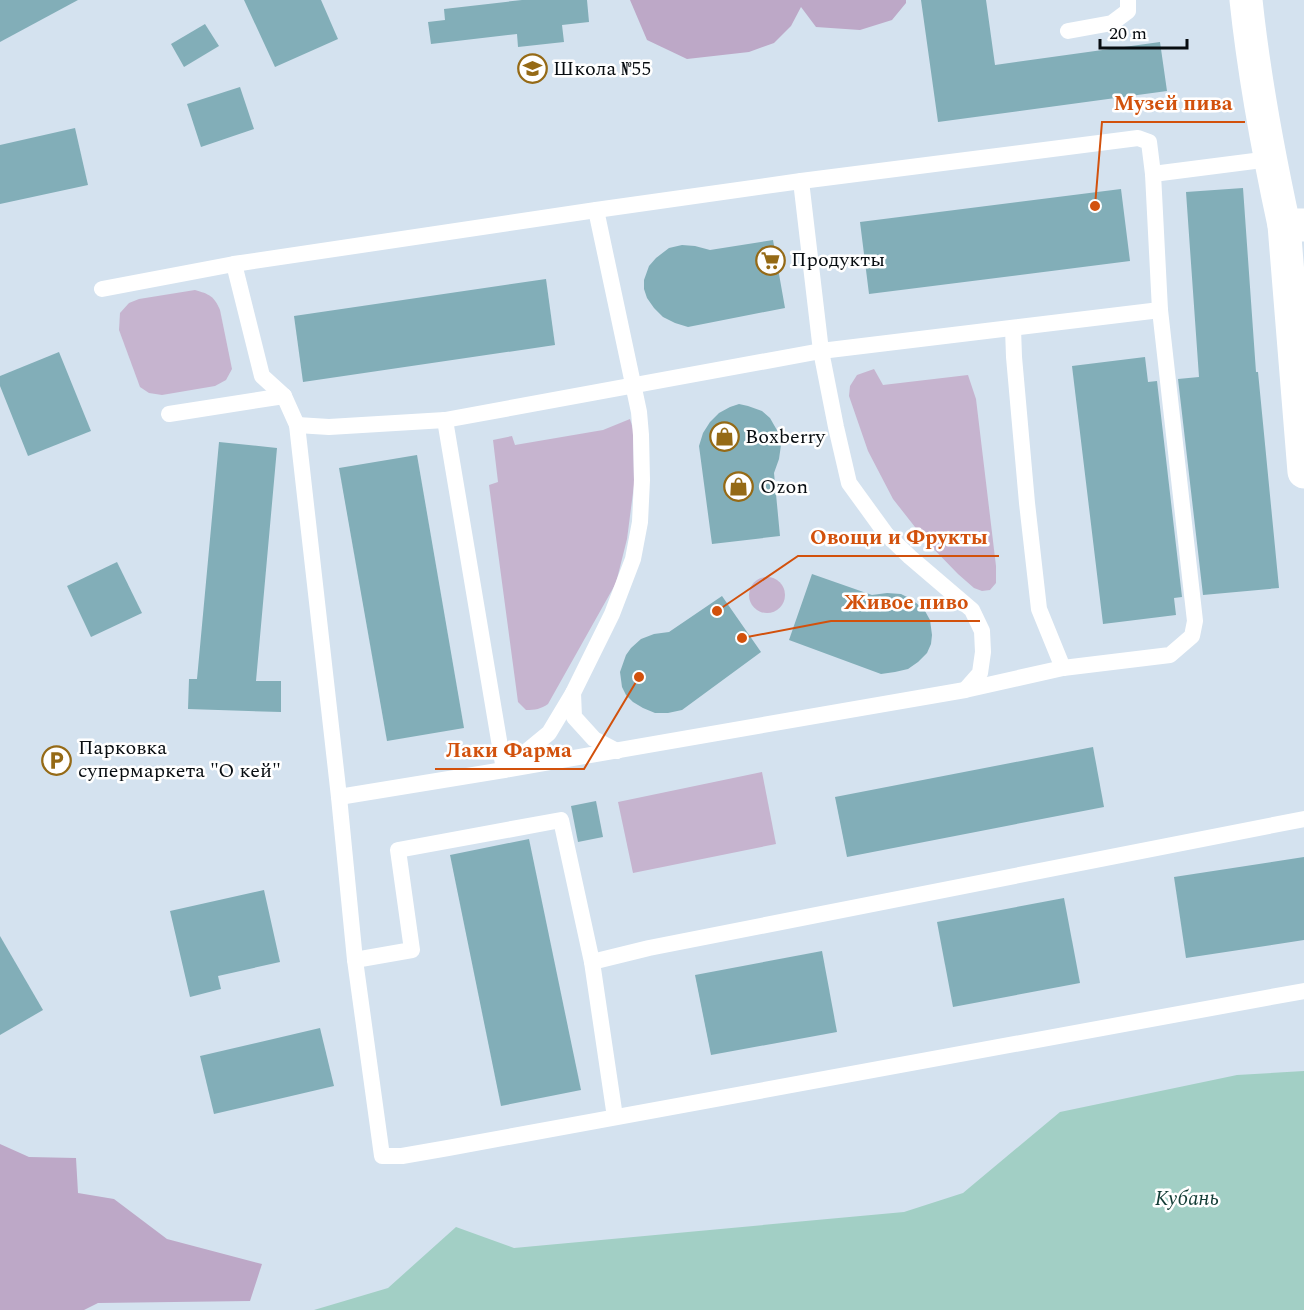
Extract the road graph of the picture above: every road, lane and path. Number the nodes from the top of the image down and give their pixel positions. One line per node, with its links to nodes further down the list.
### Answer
1 (1128, 0): 3 (lane)
2 (1246, 0): 4 (street)
3 (1068, 30)
4 (1270, 159): 5 (lane); 8 (street)
5 (1153, 174): 6 (lane); 11 (lane)
6 (801, 181): 7 (lane); 13 (lane)
7 (596, 210): 9 (lane); 14 (lane)
8 (1294, 225): 19 (street)
9 (234, 264): 10 (lane); 15 (lane)
10 (102, 289)
11 (1160, 310): 12 (lane); 20 (lane)
12 (1012, 328): 13 (lane); 20 (lane)
13 (821, 351): 14 (lane); 21 (lane)
14 (632, 385): 17 (lane); 22 (lane)
15 (284, 396): 16 (lane); 18 (lane)
16 (169, 414)
17 (444, 420): 18 (lane); 24 (lane)
18 (297, 425): 25 (lane)
19 (1304, 472)
20 (1064, 668): 21 (lane)
21 (965, 690): 23 (lane)
22 (573, 693): 23 (lane); 24 (lane)
23 (617, 750): 24 (lane)
24 (504, 770): 25 (lane)
25 (339, 797): 27 (lane)
26 (1304, 819): 28 (lane)
27 (355, 960): 28 (lane); 30 (lane)
28 (592, 962): 30 (lane)
29 (1304, 991): 30 (lane)
30 (615, 1117)

